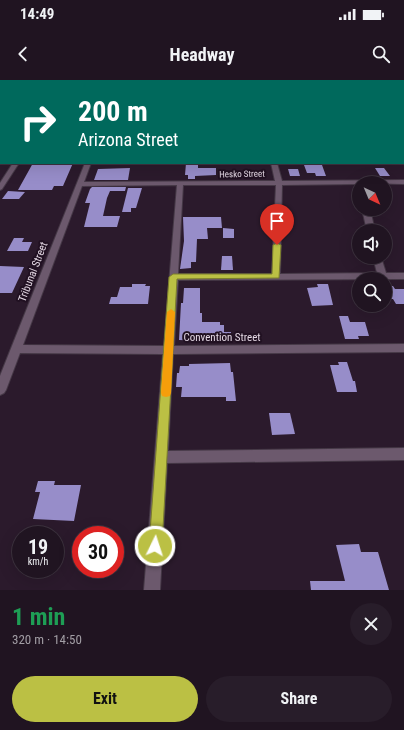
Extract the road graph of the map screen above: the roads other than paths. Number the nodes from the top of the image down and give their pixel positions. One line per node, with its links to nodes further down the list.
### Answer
1 (15, 164): 10 (street)
2 (88, 164): 8 (street, Tribunal Street)
3 (274, 164): 7 (street)
4 (352, 182): 7 (street, Hesko Street)
5 (392, 182): 6 (street, Hesko Street)
6 (404, 182)
7 (279, 183): 9 (street, Hesko Street); 11 (street)
8 (80, 184): 9 (street, Hesko Street); 17 (street, Tribunal Street)
9 (180, 184): 15 (street)
10 (0, 188)
11 (276, 276): 12 (street); 15 (street)
12 (352, 276)
13 (392, 276): 14 (street)
14 (404, 276)
15 (173, 277): 18 (street)
16 (404, 348): 18 (street, Convention Street)
17 (16, 349): 18 (street, Convention Street); 19 (street, Tribunal Street)
18 (169, 350): 21 (street)
19 (0, 390)
20 (404, 454): 21 (street)
21 (162, 457): 22 (street)
22 (152, 590)

